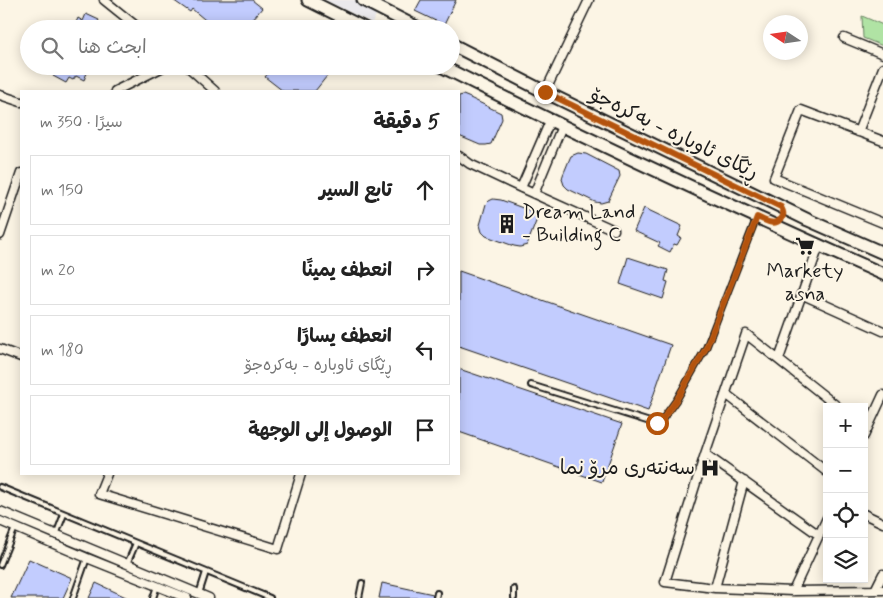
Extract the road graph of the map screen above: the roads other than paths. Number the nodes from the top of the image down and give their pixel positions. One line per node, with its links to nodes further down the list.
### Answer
1 (104, 0): 5 (street)
2 (308, 0): 6 (main road)
3 (363, 0): 7 (main road)
4 (589, 0): 17 (street)
5 (129, 20)
6 (348, 20)
7 (402, 20)
8 (844, 38): 10 (street)
9 (460, 49): 17 (main road, ڕێگای ئاوبارە - بەکرەجۆ)
10 (883, 54)
11 (883, 68): 22 (street)
12 (147, 75): 15 (street)
13 (197, 75): 16 (street)
14 (459, 75): 20 (main road)
15 (116, 90)
16 (214, 90)
17 (545, 92): 28 (main road, ڕێگای ئاوبارە - بەکرەجۆ)
18 (0, 95): 19 (street)
19 (20, 102)
20 (550, 121): 21 (main road); 26 (street)
21 (562, 126): 27 (street); 29 (main road)
22 (858, 132): 23 (street); 32 (street)
23 (883, 141)
24 (460, 157): 26 (street)
25 (20, 176): 34 (street)
26 (521, 188): 27 (street)
27 (534, 194): 33 (street)
28 (781, 207): 30 (main road, ڕێگای ئاوبارە - بەکرەجۆ); 31 (main road)
29 (757, 217): 31 (main road); 44 (lane)
30 (808, 220): 35 (main road); 37 (main road, ڕێگای ئاوبارە - بەکرەجۆ)
31 (770, 223): 35 (main road)
32 (883, 223)
33 (614, 230)
34 (0, 235)
35 (800, 236): 36 (main road)
36 (819, 246): 38 (main road); 39 (street)
37 (883, 253)
38 (883, 274)
39 (801, 294): 40 (street); 43 (street)
40 (883, 331)
41 (0, 349): 42 (street)
42 (20, 356)
43 (778, 359): 45 (street); 47 (street)
44 (531, 385)
45 (726, 394): 49 (street); 50 (street)
46 (883, 395): 48 (street)
47 (833, 403)
48 (868, 425)
49 (705, 454): 53 (street); 72 (street)
50 (823, 469)
51 (107, 475): 52 (street)
52 (301, 475)
53 (744, 481): 62 (street); 72 (street)
54 (0, 487): 56 (lane)
55 (0, 511): 63 (street)
56 (64, 514): 63 (lane); 64 (lane)
57 (868, 516): 59 (street)
58 (0, 521): 61 (street)
59 (883, 523)
60 (823, 526): 62 (street)
61 (16, 528): 65 (street); 67 (lane)
62 (819, 534): 75 (street)
63 (56, 535): 66 (street)
64 (136, 543): 66 (lane); 68 (lane)
65 (87, 558): 71 (street); 77 (lane)
66 (127, 564): 76 (street)
67 (0, 565)
68 (206, 572): 76 (lane); 81 (lane)
69 (883, 574): 74 (street)
70 (362, 583): 82 (lane)
71 (157, 586): 78 (lane); 79 (street)
72 (715, 588): 75 (street)
73 (514, 589): 83 (lane)
74 (879, 590): 75 (street)
75 (793, 591)
76 (199, 594): 80 (street)
77 (73, 598)
78 (153, 598)
79 (187, 598)
80 (209, 598)
81 (270, 598)
82 (359, 598)
83 (514, 598)

